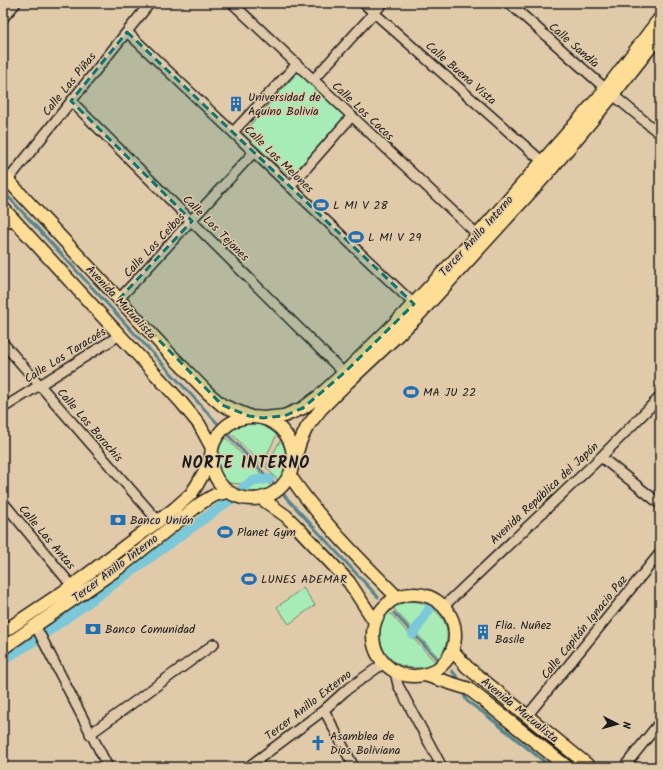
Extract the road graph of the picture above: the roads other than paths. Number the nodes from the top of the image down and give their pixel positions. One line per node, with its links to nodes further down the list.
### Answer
1 (16, 3): 8 (street)
2 (232, 3): 12 (street, Calle Los Cocos)
3 (363, 3): 7 (street, Calle Buena Vista)
4 (382, 3): 7 (street)
5 (509, 3): 14 (street, Calle Sandía)
6 (144, 5): 10 (street, Calle Las Piñas)
7 (374, 13): 13 (street); 20 (street, Calle Buena Vista)
8 (3, 18)
9 (660, 18): 14 (main road, Tercer Anillo Interno)
10 (127, 32): 15 (street, Calle Las Piñas); 17 (street, Calle Los Melones)
11 (660, 35): 14 (main road, Tercer Anillo Interno)
12 (296, 65): 13 (street, Calle Los Cocos); 17 (street)
13 (313, 80): 16 (street, Calle Los Cocos)
14 (610, 92): 18 (street, Calle Sandía); 20 (main road, Tercer Anillo Interno); 39 (main road, Tercer Anillo Interno)
15 (70, 101): 21 (street, Calle Las Piñas); 24 (street, Calle Los Tejones)
16 (352, 117): 22 (street); 26 (street, Calle Los Cocos)
17 (233, 132): 19 (street, Calle Los Melones)
18 (660, 134)
19 (254, 152): 22 (street, Calle Los Melones); 24 (street, Calle Los Ceibos)
20 (542, 162): 26 (main road, Tercer Anillo Interno)
21 (5, 177): 27 (main road, Avenida Mutualista)
22 (290, 187): 28 (street, Calle Los Melones)
23 (3, 208): 25 (main road, Avenida Mutualista)
24 (192, 221): 27 (street, Calle Los Ceibos); 31 (street, Calle Los Tejones)
25 (8, 222): 29 (main road, Avenida Mutualista)
26 (478, 235): 28 (main road, Tercer Anillo Interno)
27 (119, 299): 35 (main road, Avenida Mutualista)
28 (414, 304): 31 (main road, Tercer Anillo Interno)
29 (120, 336): 32 (street, Calle Los Taracoés); 37 (main road, Avenida Mutualista)
30 (3, 343): 32 (street, Calle Los Borochis)
31 (344, 373): 36 (main road, Tercer Anillo Interno)
32 (39, 385): 34 (street, Calle Los Taracoés); 45 (street, Calle Los Borochis)
33 (660, 397): 38 (street, Avenida República del Japón)
34 (3, 408)
35 (249, 416): 36 (main road); 37 (main road)
36 (263, 418): 39 (main road)
37 (211, 453): 41 (main road); 45 (main road, Tercer Anillo Interno)
38 (601, 457): 44 (street); 50 (street, Avenida República del Japón)
39 (294, 462): 40 (main road)
40 (290, 476): 42 (main road); 49 (main road)
41 (228, 492): 42 (main road); 52 (main road, Tercer Anillo Interno)
42 (262, 499): 51 (main road)
43 (3, 502): 48 (street, Calle Las Antas)
44 (660, 504)
45 (159, 522): 46 (main road, Tercer Anillo Interno)
46 (128, 545): 48 (main road, Tercer Anillo Interno); 52 (main road)
47 (660, 553): 62 (street, Calle Capitán Ignacio Paz)
48 (72, 586): 53 (main road, Tercer Anillo Interno)
49 (397, 597): 50 (main road); 51 (main road)
50 (444, 606): 57 (main road)
51 (375, 622): 58 (main road)
52 (35, 625): 54 (main road); 56 (main road, Tercer Anillo Interno); 64 (street)
53 (3, 632)
54 (3, 639)
55 (214, 644): 64 (street)
56 (3, 648)
57 (452, 650): 60 (main road); 62 (main road, Avenida Mutualista)
58 (384, 663): 59 (main road); 61 (street, Tercer Anillo Externo)
59 (395, 672): 60 (main road); 68 (street)
60 (425, 675): 69 (main road, Avenida Mutualista)
61 (324, 710): 66 (street, Tercer Anillo Externo); 67 (street)
62 (527, 716): 70 (main road, Avenida Mutualista)
63 (660, 722): 71 (street)
64 (90, 734): 65 (street)
65 (108, 767)
66 (248, 767)
67 (354, 767)
68 (442, 767)
69 (567, 767)
70 (590, 767)
71 (624, 767)

